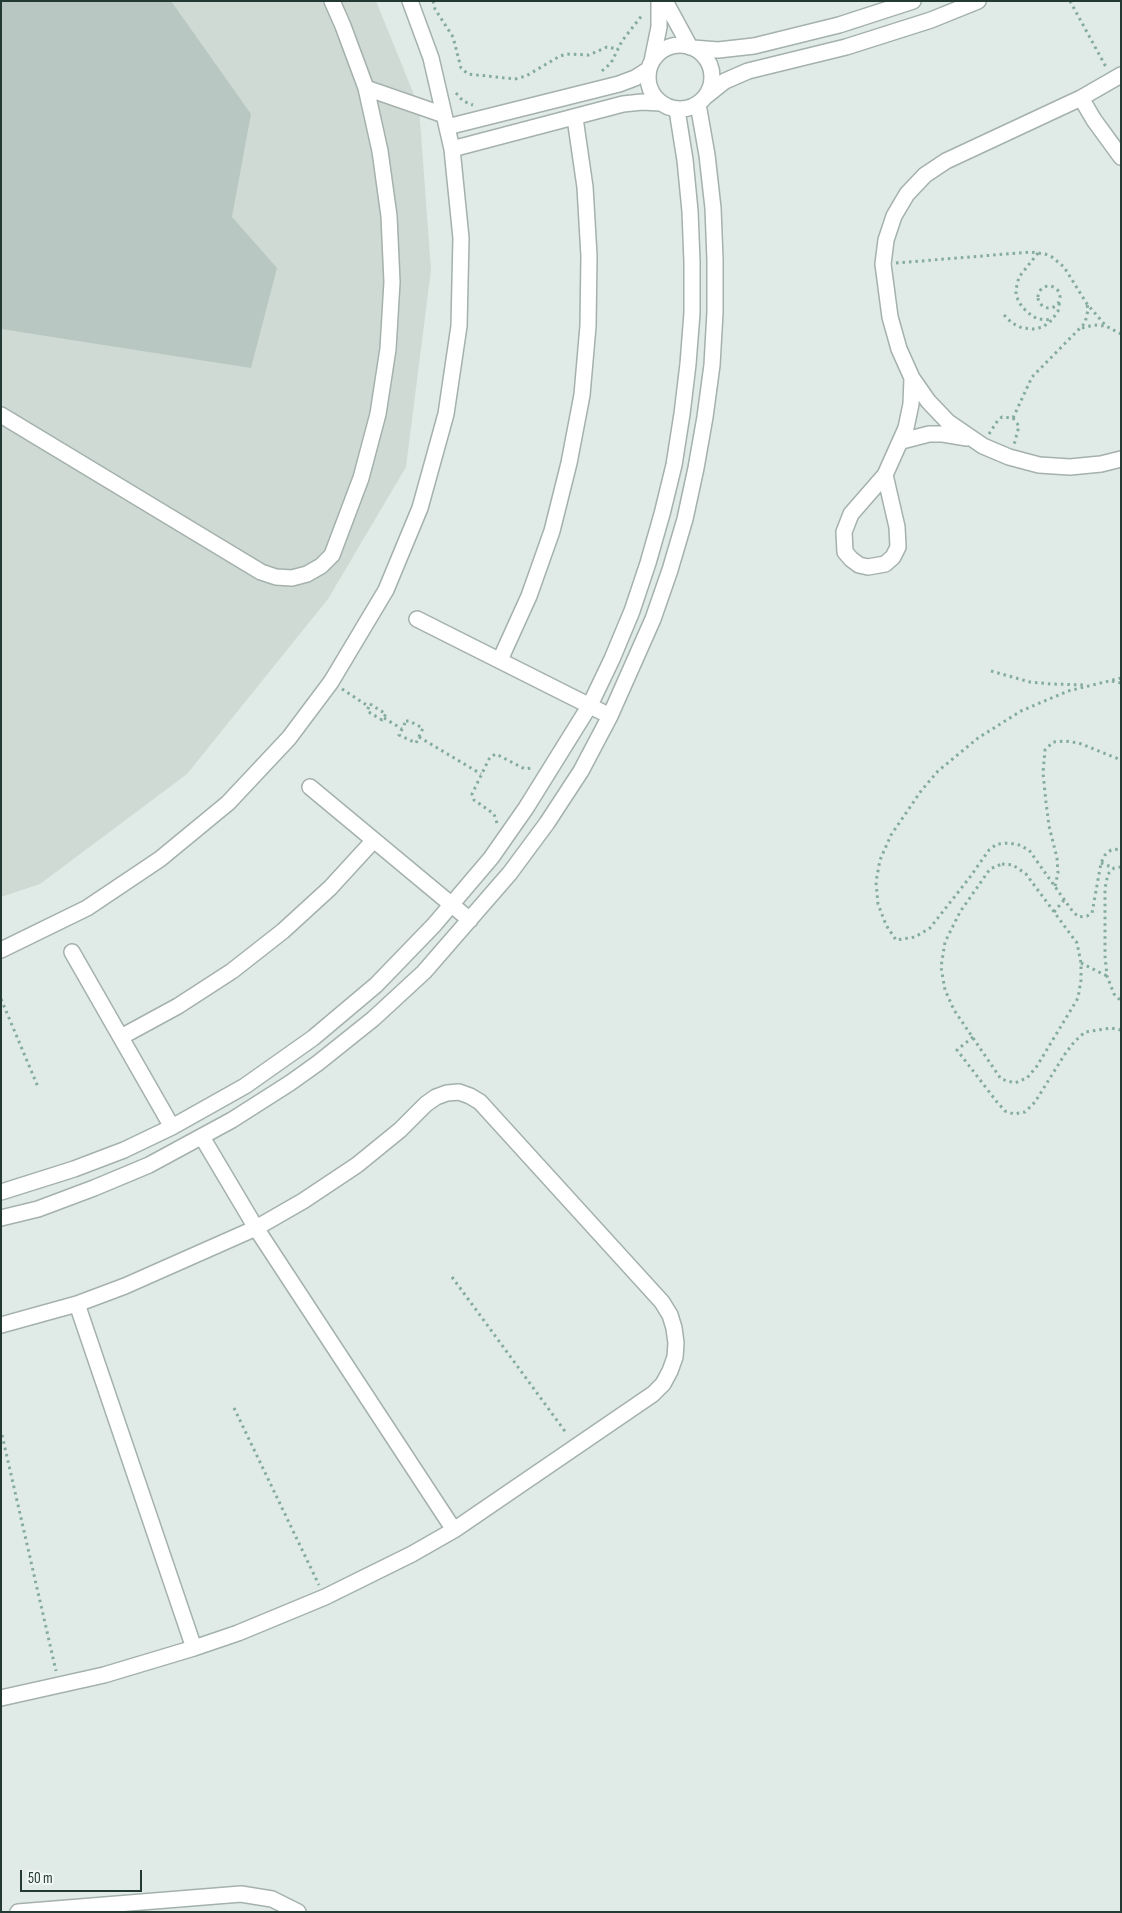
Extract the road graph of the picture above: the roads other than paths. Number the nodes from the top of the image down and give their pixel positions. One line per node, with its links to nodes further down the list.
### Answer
1 (332, 1): 10 (street)
2 (410, 1): 16 (street)
3 (659, 1): 8 (street)
4 (665, 1): 7 (street)
5 (913, 1): 7 (street)
6 (978, 1): 12 (street)
7 (692, 48): 8 (street); 12 (street)
8 (650, 66): 13 (street); 16 (street)
9 (1117, 77): 11 (street)
10 (366, 88): 16 (street); 20 (street)
11 (1081, 98): 18 (street); 19 (street)
12 (702, 100): 14 (street); 28 (street)
13 (660, 103): 14 (street); 15 (street)
14 (677, 110): 27 (street)
15 (575, 118): 17 (street); 26 (street)
16 (446, 122): 17 (street)
17 (452, 150): 33 (street)
18 (1121, 157)
19 (912, 378): 21 (street); 22 (street)
20 (1, 414)
21 (902, 440): 22 (street); 24 (street)
22 (977, 442): 23 (street)
23 (1121, 459)
24 (886, 475): 24 (street)
25 (416, 618): 26 (street)
26 (500, 660): 27 (street)
27 (590, 705): 28 (street); 31 (street)
28 (610, 716): 32 (street)
29 (310, 787): 30 (street)
30 (374, 840): 31 (street); 35 (street)
31 (452, 905): 32 (street); 36 (street)
32 (470, 920): 37 (street)
33 (1, 950)
34 (72, 952): 35 (street)
35 (121, 1037): 36 (street)
36 (172, 1127): 38 (street)
37 (202, 1138): 39 (street); 40 (street)
38 (1, 1192)
39 (1, 1218)
40 (256, 1228): 41 (street); 43 (street); 43 (street)
41 (77, 1304): 42 (street); 44 (street)
42 (1, 1326)
43 (454, 1530): 44 (street)
44 (194, 1648): 45 (street)
45 (1, 1698)
46 (18, 1912): 47 (street)
47 (298, 1912)

